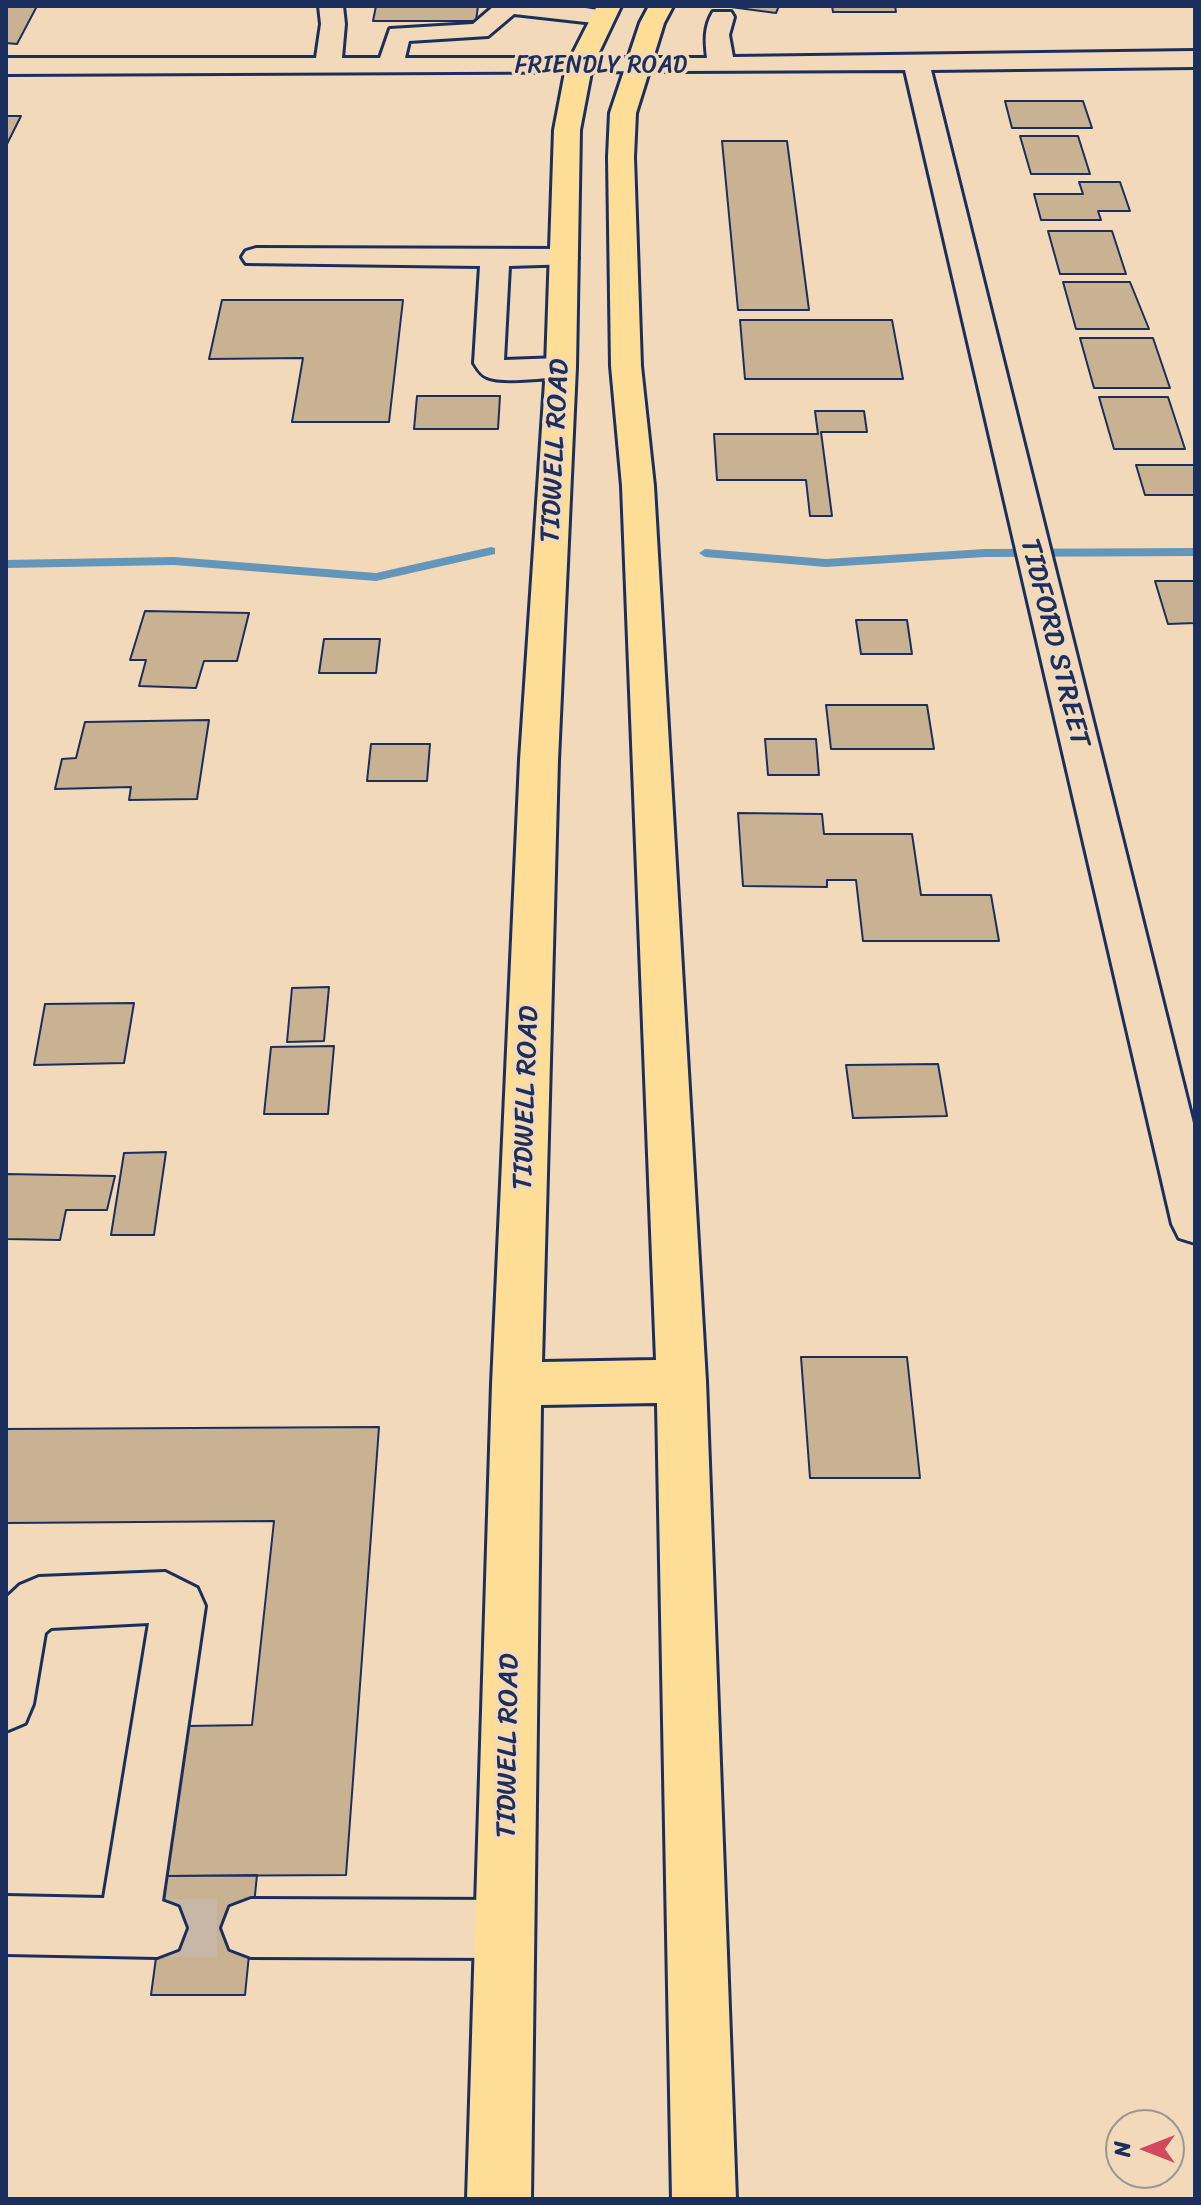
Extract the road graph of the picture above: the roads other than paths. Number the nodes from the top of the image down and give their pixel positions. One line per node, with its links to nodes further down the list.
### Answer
1 (331, 6): 10 (street)
2 (509, 6): 4 (street); 11 (street)
3 (661, 6): 12 (main road, TIDWELL ROAD)
4 (606, 11): 13 (main road, TIDWELL ROAD)
5 (722, 17): 8 (street)
6 (1195, 59): 7 (street, FRIENDLY ROAD)
7 (916, 62): 8 (street, FRIENDLY ROAD); 18 (street, TIDFORD STREET)
8 (721, 65): 12 (street, FRIENDLY ROAD)
9 (6, 66): 10 (street, FRIENDLY ROAD)
10 (328, 66): 11 (street, FRIENDLY ROAD)
11 (390, 66): 13 (street, FRIENDLY ROAD)
12 (638, 66): 13 (street, FRIENDLY ROAD); 17 (main road, TIDWELL ROAD)
13 (579, 67): 16 (main road, TIDWELL ROAD)
14 (256, 257): 15 (street)
15 (495, 258): 16 (street); 17 (street)
16 (564, 258): 17 (main road, TIDWELL ROAD)
17 (594, 367): 19 (main road, TIDWELL ROAD); 20 (main road, TIDWELL ROAD)
18 (1195, 1224)
19 (681, 1381): 20 (main road); 26 (main road, TIDWELL ROAD)
20 (517, 1384): 24 (main road, TIDWELL ROAD)
21 (6, 1704): 22 (street)
22 (6, 1925)
23 (251, 1928): 24 (street)
24 (505, 1929): 25 (main road, TIDWELL ROAD)
25 (499, 2199)
26 (704, 2199)

